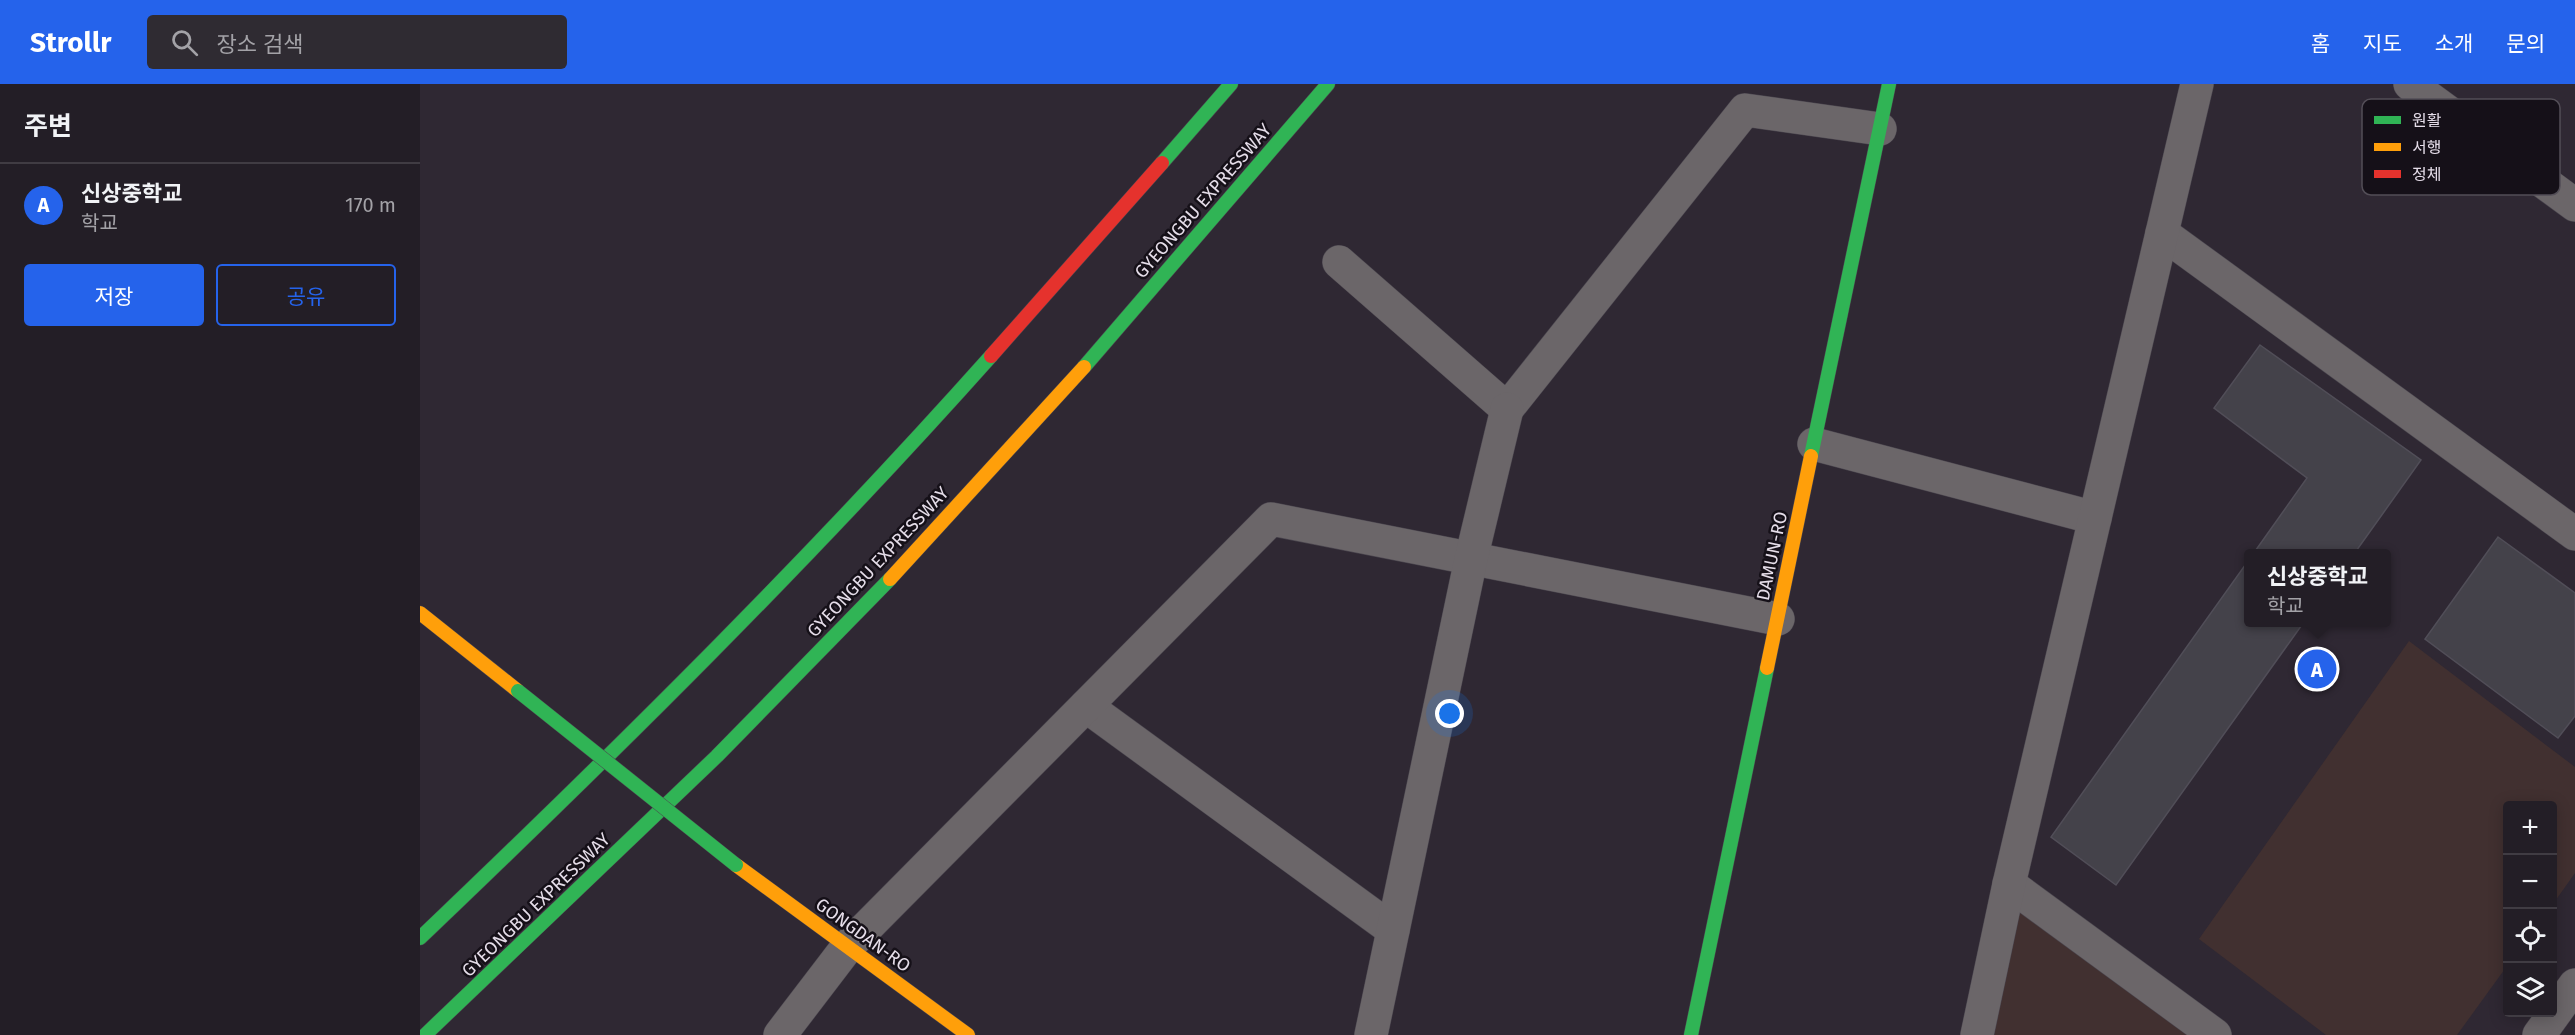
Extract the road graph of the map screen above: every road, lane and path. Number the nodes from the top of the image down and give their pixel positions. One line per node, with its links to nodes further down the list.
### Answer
1 (1231, 84): 20 (main road)
2 (1328, 84): 23 (main road, GYEONGBU EXPRESSWAY)
3 (1889, 84): 7 (main road, DAMUN-RO)
4 (2197, 84): 8 (street)
5 (2410, 84): 6 (street)
6 (2432, 99)
7 (1880, 129): 10 (street); 11 (main road, DAMUN-RO)
8 (2162, 232): 12 (street); 13 (street)
9 (1339, 262): 10 (street)
10 (1507, 409): 14 (street)
11 (1814, 444): 12 (street); 16 (main road, DAMUN-RO)
12 (2095, 518): 18 (street)
13 (2575, 534)
14 (1472, 559): 16 (street); 17 (street); 19 (street)
15 (420, 613): 21 (main road, GONGDAN-RO, bridge)
16 (1778, 619): 27 (main road, DAMUN-RO)
17 (1086, 706): 19 (street); 21 (street)
18 (2009, 885): 28 (street); 29 (street)
19 (1394, 930): 26 (street)
20 (420, 938)
21 (848, 946): 24 (street); 25 (main road, GONGDAN-RO)
22 (2575, 985): 30 (street)
23 (425, 1035)
24 (780, 1035)
25 (968, 1035)
26 (1371, 1035)
27 (1691, 1035)
28 (1977, 1035)
29 (2215, 1035)
30 (2539, 1035)

